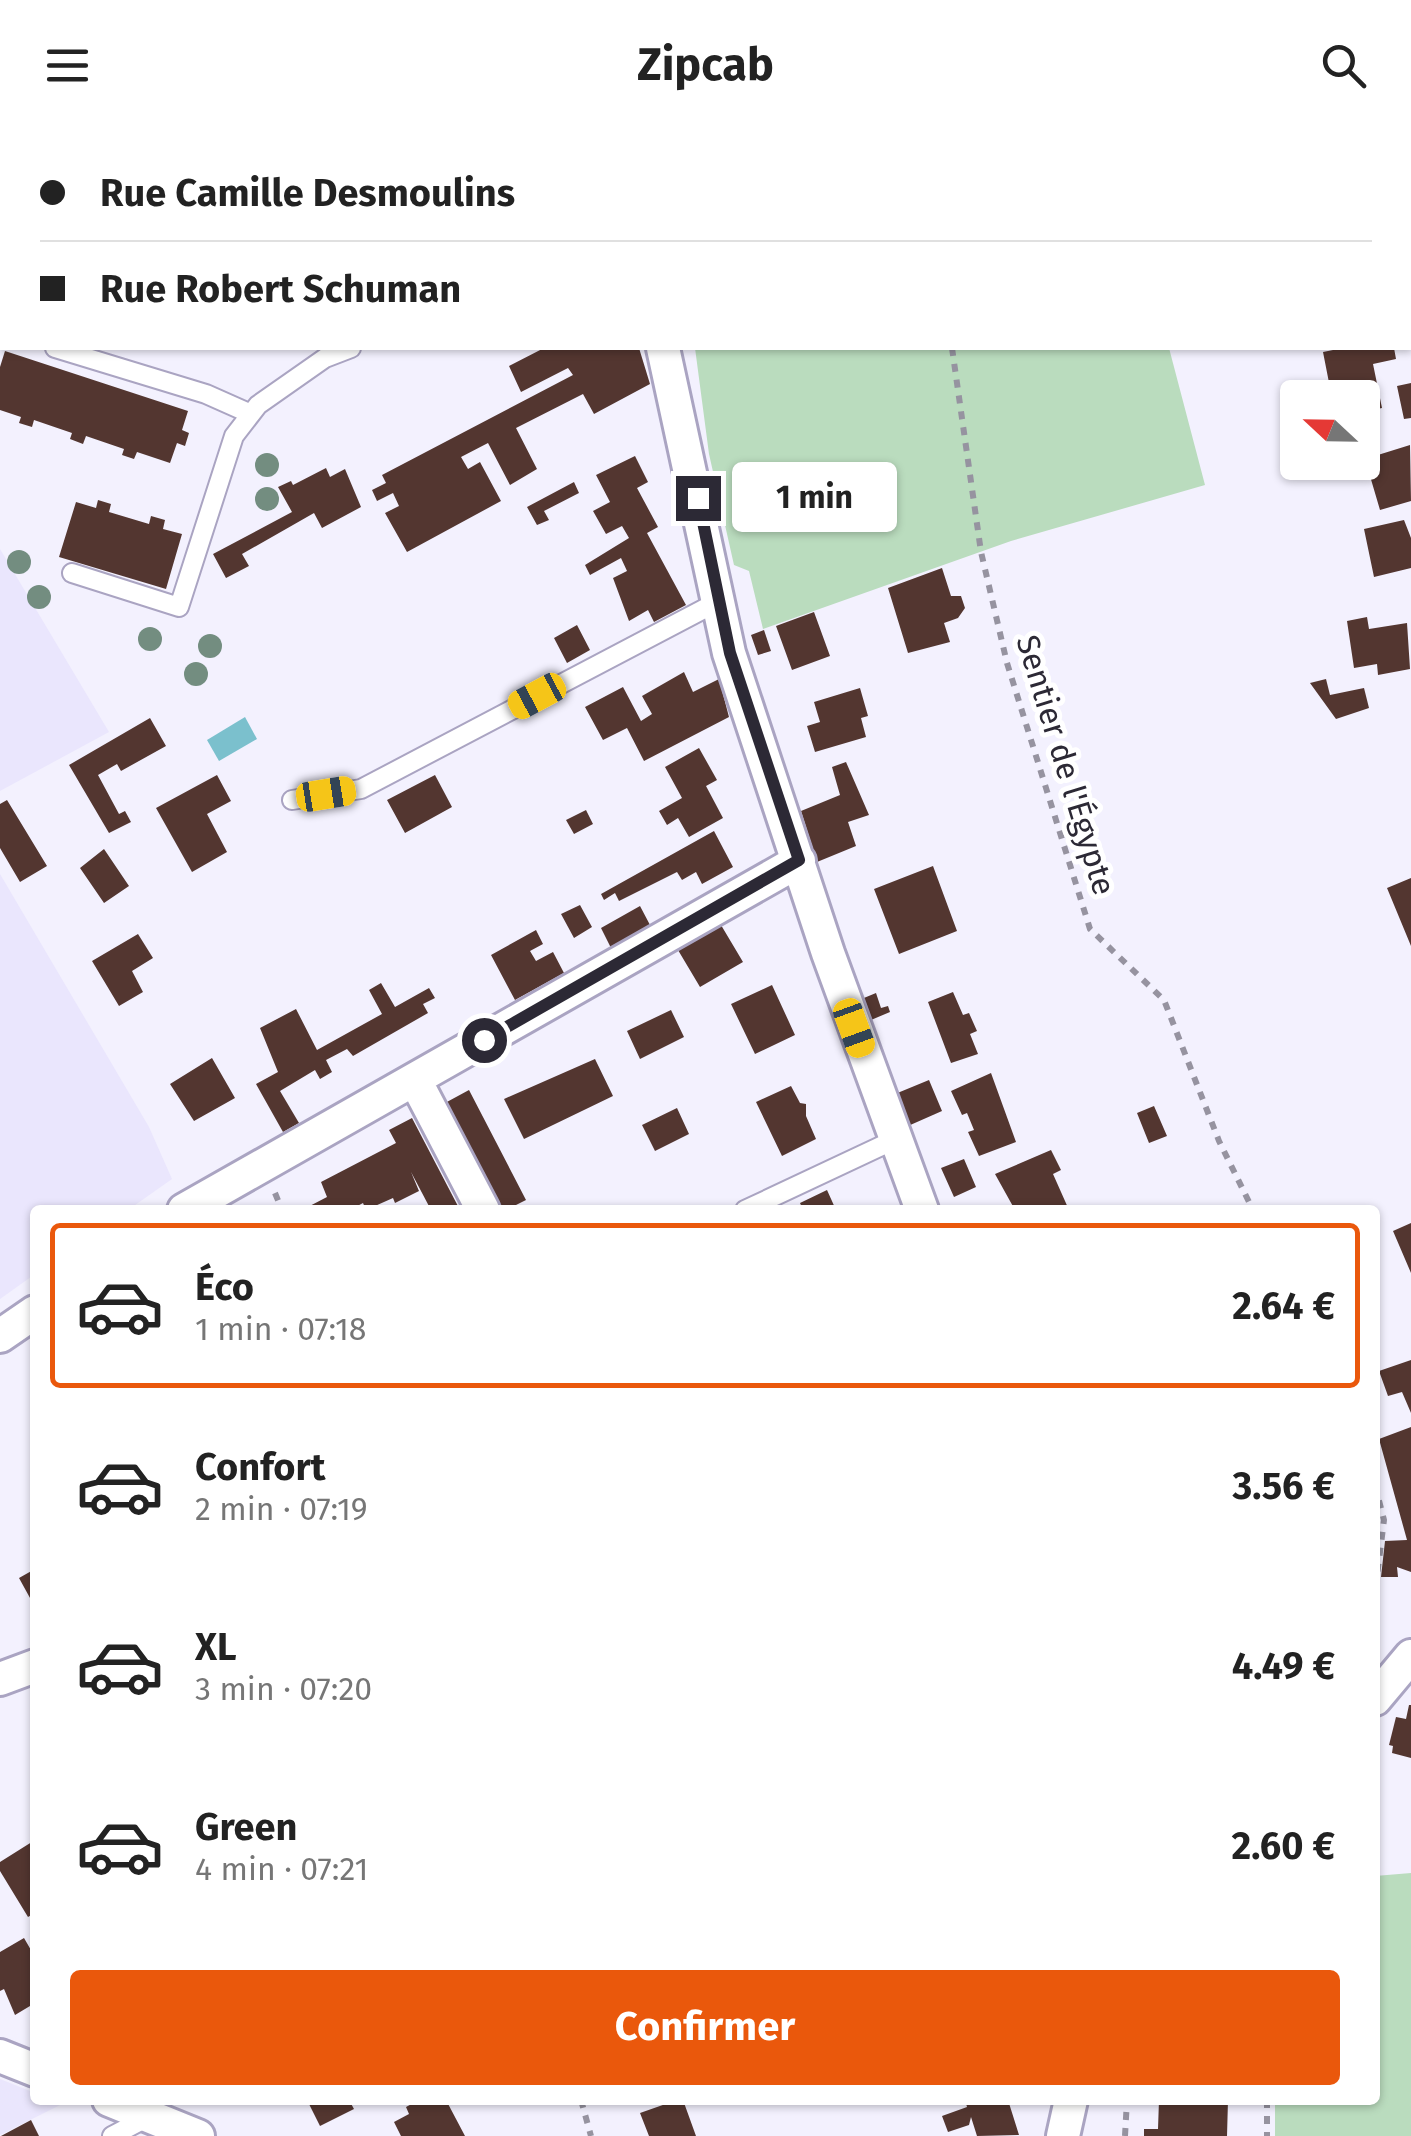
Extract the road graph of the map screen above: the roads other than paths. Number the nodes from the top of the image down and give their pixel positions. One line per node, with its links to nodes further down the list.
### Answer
1 (62, 350): 4 (lane)
2 (346, 350): 4 (lane)
3 (663, 350): 6 (street)
4 (251, 414): 5 (lane)
5 (72, 573)
6 (720, 600): 7 (lane); 8 (street)
7 (292, 800)
8 (799, 860): 9 (street); 10 (street)
9 (415, 1080): 11 (street); 12 (street)
10 (894, 1140): 13 (lane); 14 (street)
11 (193, 1205)
12 (479, 1205)
13 (756, 1205)
14 (920, 1205)
15 (30, 1315): 16 (street)
16 (0, 1336)
17 (1411, 1656): 20 (street)
18 (30, 1668): 19 (street)
19 (0, 1679)
20 (1380, 1693)
21 (0, 2056): 22 (street)
22 (30, 2068)
23 (122, 2105): 25 (street)
24 (1070, 2105): 28 (street)
25 (150, 2116): 26 (lane); 27 (street)
26 (112, 2136)
27 (198, 2136)
28 (1063, 2136)

